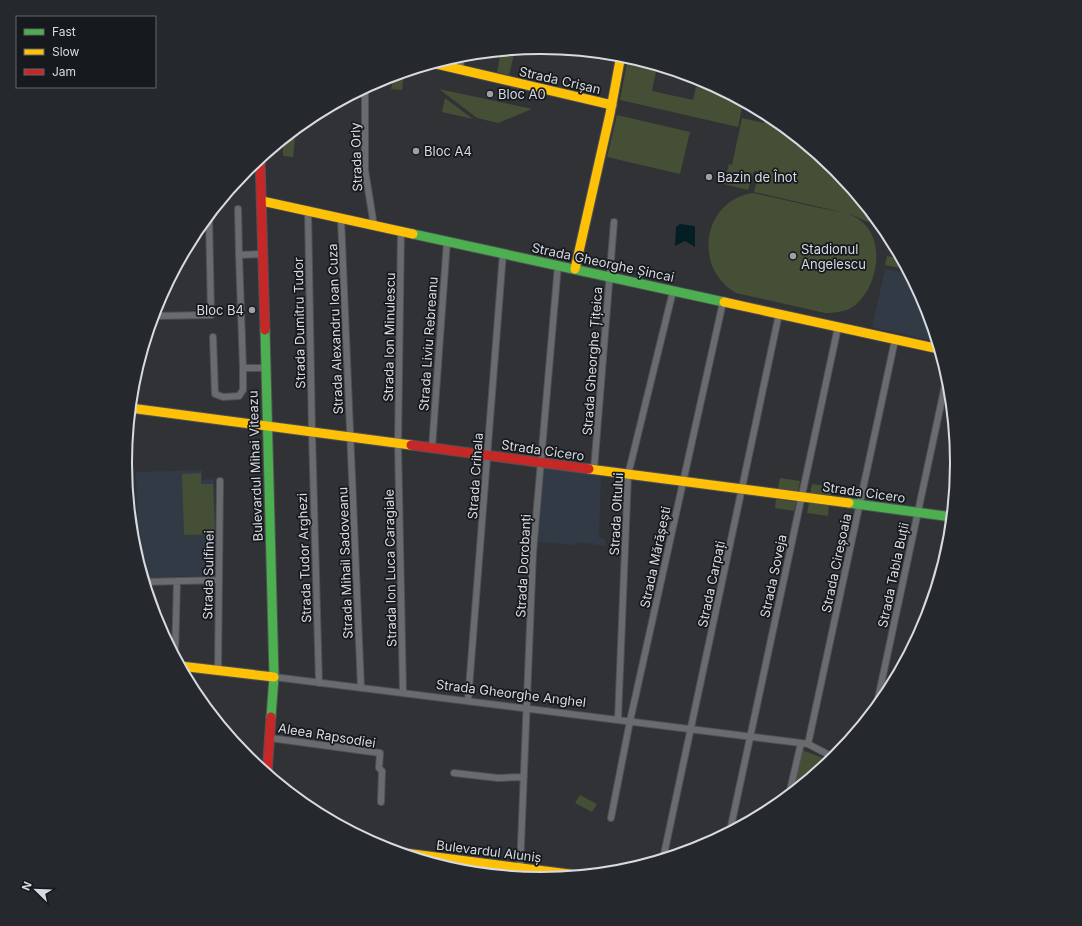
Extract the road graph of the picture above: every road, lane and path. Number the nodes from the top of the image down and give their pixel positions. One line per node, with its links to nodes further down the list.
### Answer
1 (461, 62): 4 (street)
2 (620, 62): 6 (street)
3 (443, 66): 4 (street, Strada Crișan)
4 (460, 70): 6 (street, Strada Crișan)
5 (365, 94): 14 (street, Strada Orly)
6 (612, 105): 21 (street)
7 (260, 166): 8 (street, Bulevardul Mihai Viteazu)
8 (262, 201): 10 (street, Strada Gheorghe Șincai); 18 (street, Bulevardul Mihai Viteazu)
9 (238, 209): 19 (street)
10 (308, 212): 11 (street, Strada Gheorghe Șincai); 36 (street, Strada Dumitru Tudor)
11 (341, 219): 14 (street, Strada Gheorghe Șincai); 37 (street, Strada Alexandru Ioan Cuza)
12 (614, 222): 22 (street, Strada Gheorghe Țițeica)
13 (209, 225): 26 (street)
14 (374, 226): 15 (street, Strada Gheorghe Șincai)
15 (401, 231): 16 (street, Strada Gheorghe Șincai); 38 (street, Strada Ion Minulescu)
16 (447, 241): 17 (street, Strada Gheorghe Șincai); 39 (street, Strada Liviu Rebreanu)
17 (503, 253): 20 (street, Strada Gheorghe Șincai); 40 (street, Strada Crihala)
18 (263, 254): 19 (street); 32 (street, Bulevardul Mihai Viteazu)
19 (239, 255): 31 (street)
20 (558, 265): 21 (street, Strada Gheorghe Șincai); 41 (street, Strada Dorobanți)
21 (575, 269): 22 (street, Strada Gheorghe Șincai)
22 (610, 277): 23 (street, Strada Gheorghe Șincai); 42 (street, Strada Gheorghe Țițeica)
23 (673, 291): 24 (street, Strada Gheorghe Șincai); 43 (street, Strada Oltului)
24 (723, 302): 25 (street, Strada Gheorghe Șincai); 45 (street, Strada Mărășești)
25 (779, 314): 27 (street, Strada Gheorghe Șincai); 46 (street, Strada Carpați)
26 (160, 316)
27 (838, 327): 29 (street, Strada Gheorghe Șincai); 47 (street, Strada Soveja)
28 (212, 337): 31 (street)
29 (895, 340): 30 (street, Strada Gheorghe Șincai); 48 (street, Strada Cireșoaia)
30 (933, 348)
31 (243, 368): 32 (street)
32 (266, 368): 35 (street, Bulevardul Mihai Viteazu)
33 (944, 392): 49 (street, Strada Tabla Buții)
34 (135, 409): 35 (street, Strada Cicero)
35 (268, 426): 36 (street, Strada Cicero); 57 (street, Bulevardul Mihai Viteazu)
36 (312, 433): 37 (street, Strada Cicero); 58 (street, Strada Tudor Arghezi)
37 (351, 437): 38 (street, Strada Cicero); 59 (street, Strada Mihail Sadoveanu)
38 (398, 444): 39 (street, Strada Cicero); 61 (street, Strada Ion Luca Caragiale)
39 (432, 448): 40 (street, Strada Cicero)
40 (487, 456): 41 (street, Strada Cicero); 62 (street, Strada Crihala)
41 (541, 463): 42 (street, Strada Cicero); 63 (street, Strada Dorobanți)
42 (594, 470): 43 (street, Strada Cicero)
43 (628, 475): 45 (street, Strada Cicero); 64 (street, Strada Oltului)
44 (220, 481): 51 (street, Strada Sulfinei)
45 (683, 481): 46 (street, Strada Cicero); 65 (street, Strada Mărășești)
46 (743, 489): 47 (street, Strada Cicero); 66 (street, Strada Carpați)
47 (801, 497): 48 (street, Strada Cicero); 67 (street, Strada Soveja)
48 (859, 505): 49 (street, Strada Cicero); 70 (street, Strada Cireșoaia)
49 (917, 512): 50 (street, Strada Cicero); 60 (street, Strada Tabla Buții)
50 (947, 516)
51 (219, 580): 52 (street); 56 (street, Strada Sulfinei)
52 (177, 581): 53 (street); 54 (street)
53 (150, 582)
54 (175, 646)
55 (187, 667): 56 (street, Strada Gheorghe Anghel)
56 (218, 670): 57 (street, Strada Gheorghe Anghel)
57 (274, 677): 58 (street, Strada Gheorghe Anghel); 68 (street, Bulevardul Mihai Viteazu)
58 (319, 683): 59 (street, Strada Gheorghe Anghel)
59 (361, 688): 61 (street, Strada Gheorghe Anghel)
60 (879, 692)
61 (404, 693): 62 (street, Strada Gheorghe Anghel)
62 (468, 701): 63 (street, Strada Gheorghe Anghel)
63 (528, 708): 64 (street, Strada Gheorghe Anghel); 74 (street, Strada Dorobanți)
64 (618, 720): 65 (street, Strada Gheorghe Anghel)
65 (630, 721): 66 (street, Strada Gheorghe Anghel); 77 (street, Strada Mărășești)
66 (690, 728): 67 (street, Strada Gheorghe Anghel); 79 (street, Strada Carpați)
67 (749, 736): 69 (street, Strada Gheorghe Anghel); 78 (street, Strada Soveja)
68 (270, 738): 72 (street, Bulevardul Mihai Viteazu); 76 (street, Aleea Rapsodiei)
69 (801, 743): 70 (street, Strada Gheorghe Anghel); 75 (street)
70 (808, 744): 71 (street, Strada Gheorghe Anghel)
71 (828, 754)
72 (268, 768)
73 (454, 773): 74 (street)
74 (524, 777): 81 (street, Strada Dorobanți)
75 (791, 786)
76 (381, 802)
77 (611, 818)
78 (731, 825)
79 (664, 852)
80 (429, 856): 81 (street, Bulevardul Aluniș)
81 (520, 868): 82 (street, Bulevardul Aluniș)
82 (550, 872)

